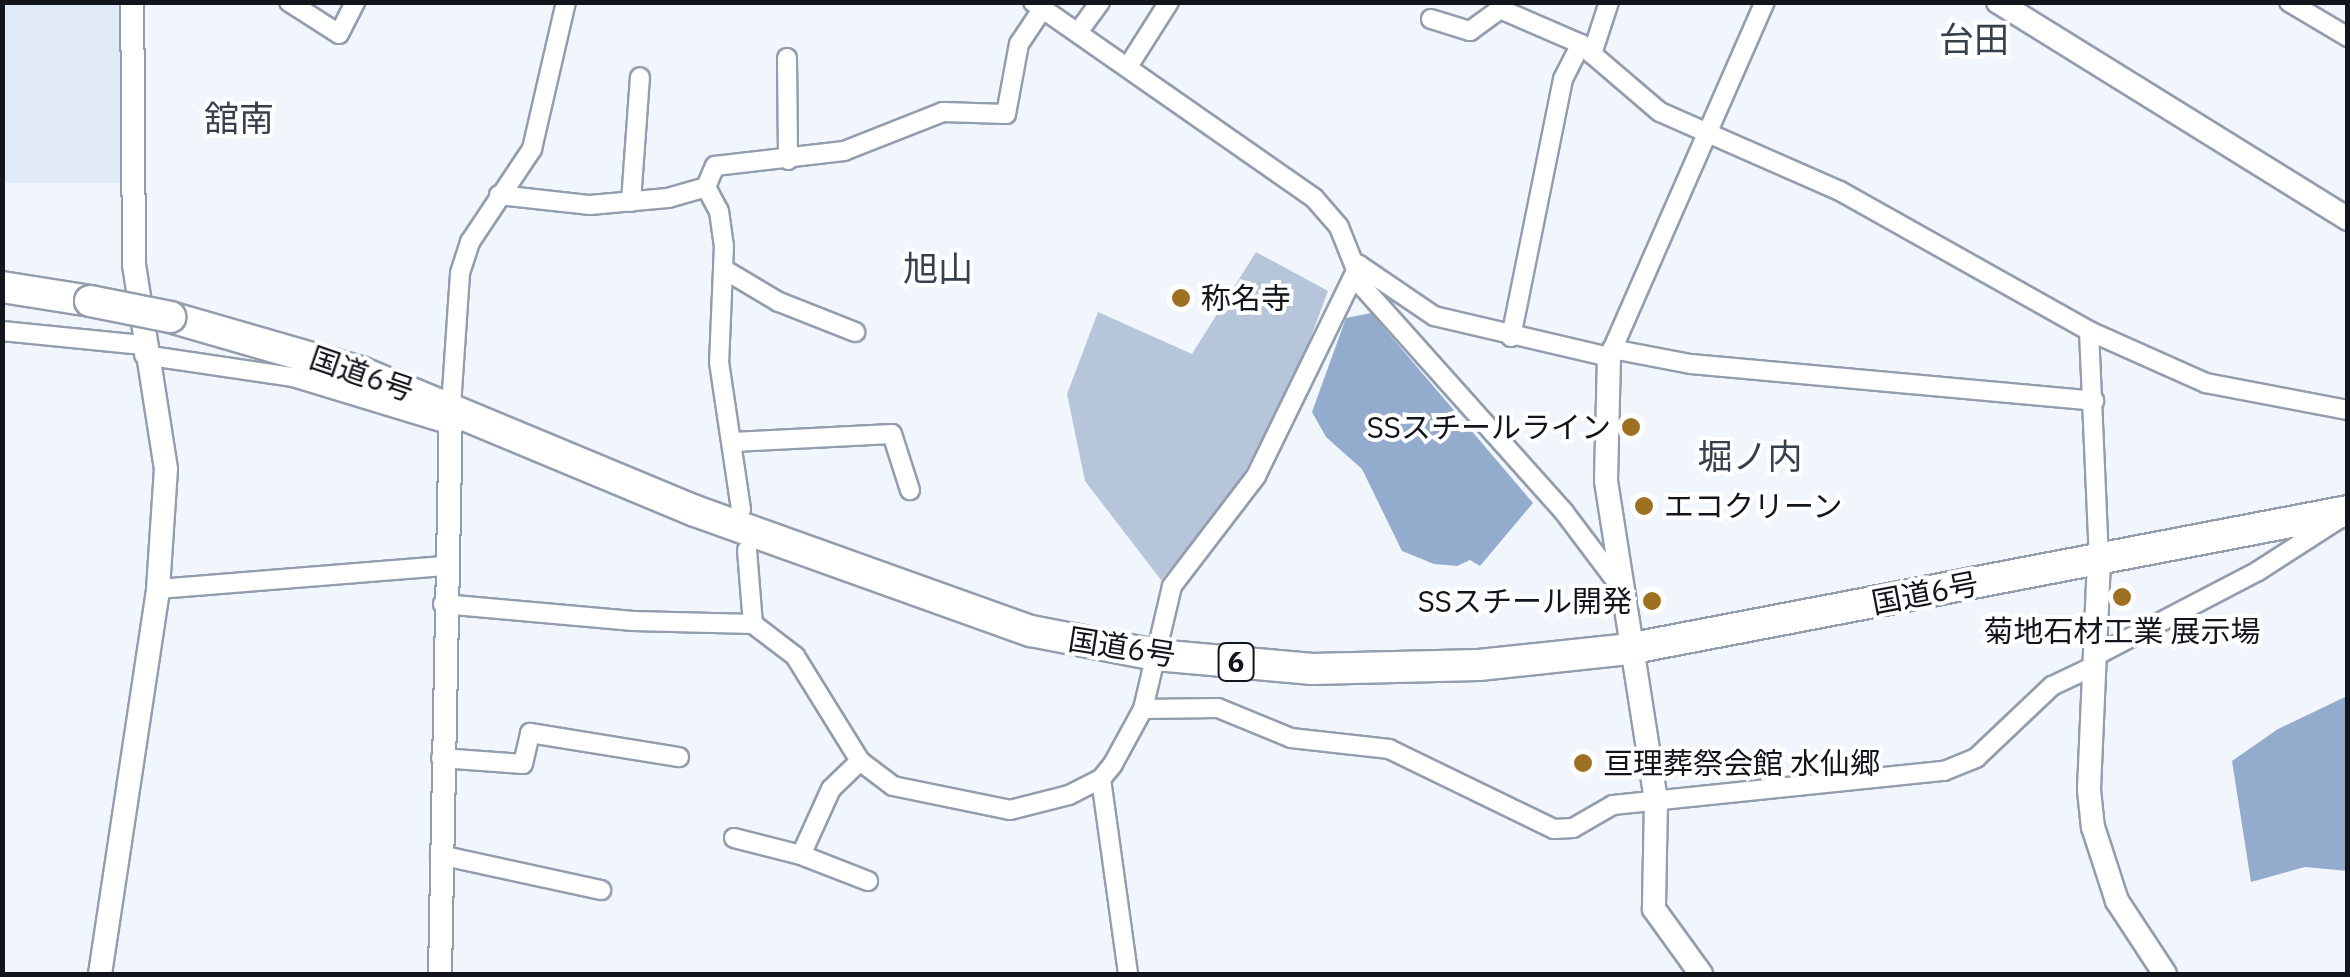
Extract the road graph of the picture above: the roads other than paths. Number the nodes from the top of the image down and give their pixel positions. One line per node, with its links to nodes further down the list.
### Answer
1 (132, 2): 32 (street)
2 (289, 2): 3 (street)
3 (355, 2)
4 (566, 2): 22 (street)
5 (1100, 2): 13 (street)
6 (1169, 2): 17 (street)
7 (1609, 2): 15 (street)
8 (1765, 2): 19 (street)
9 (1998, 2): 24 (street)
10 (2289, 2): 14 (street)
11 (1038, 5): 13 (street); 20 (street)
12 (1431, 19): 15 (street)
13 (1079, 32): 17 (street)
14 (2348, 37)
15 (1586, 49): 19 (street); 31 (street)
16 (787, 58): 20 (street)
17 (1129, 65): 25 (street)
18 (640, 77): 23 (street)
19 (1707, 134): 29 (street); 33 (street)
20 (788, 160): 21 (street)
21 (706, 187): 23 (street); 26 (street)
22 (499, 194): 23 (street); 36 (street)
23 (631, 202)
24 (2348, 218)
25 (1359, 265): 31 (street); 45 (street); 49 (street)
26 (725, 270): 30 (street); 37 (street)
27 (2, 286): 36 (highway, 国道6号 / 6, bridge)
28 (2, 330): 32 (street)
29 (2089, 331): 34 (street); 35 (street)
30 (855, 332)
31 (1511, 337): 33 (street)
32 (143, 350): 36 (street); 44 (street)
33 (1610, 354): 34 (street); 45 (street)
34 (2094, 401): 42 (street)
35 (2348, 410)
36 (451, 416): 43 (street); 49 (highway, 国道6号 / 6)
37 (733, 442): 38 (street); 39 (street)
38 (910, 490)
39 (741, 510)
40 (2348, 512): 42 (highway, 国道6号 / 6); 50 (street)
41 (747, 550): 47 (street)
42 (2099, 560): 48 (highway, 国道6号 / 6); 50 (street)
43 (444, 566): 44 (street); 46 (street)
44 (158, 588): 62 (street)
45 (1622, 589): 48 (street)
46 (443, 604): 47 (street); 53 (street)
47 (753, 624): 54 (street)
48 (1628, 649): 49 (highway, 国道6号 / 6); 56 (street)
49 (1156, 655): 51 (street)
50 (2094, 661): 56 (street); 66 (street)
51 (1143, 709): 55 (street); 56 (street)
52 (679, 757): 53 (street)
53 (441, 758): 58 (street)
54 (860, 760): 55 (street); 59 (street)
55 (1101, 779): 64 (street)
56 (1656, 800): 65 (street)
57 (734, 838): 59 (street)
58 (440, 855): 61 (street); 63 (street)
59 (800, 855): 60 (street)
60 (868, 881)
61 (601, 890)
62 (100, 974)
63 (440, 974)
64 (1128, 974)
65 (1702, 974)
66 (2165, 974)

